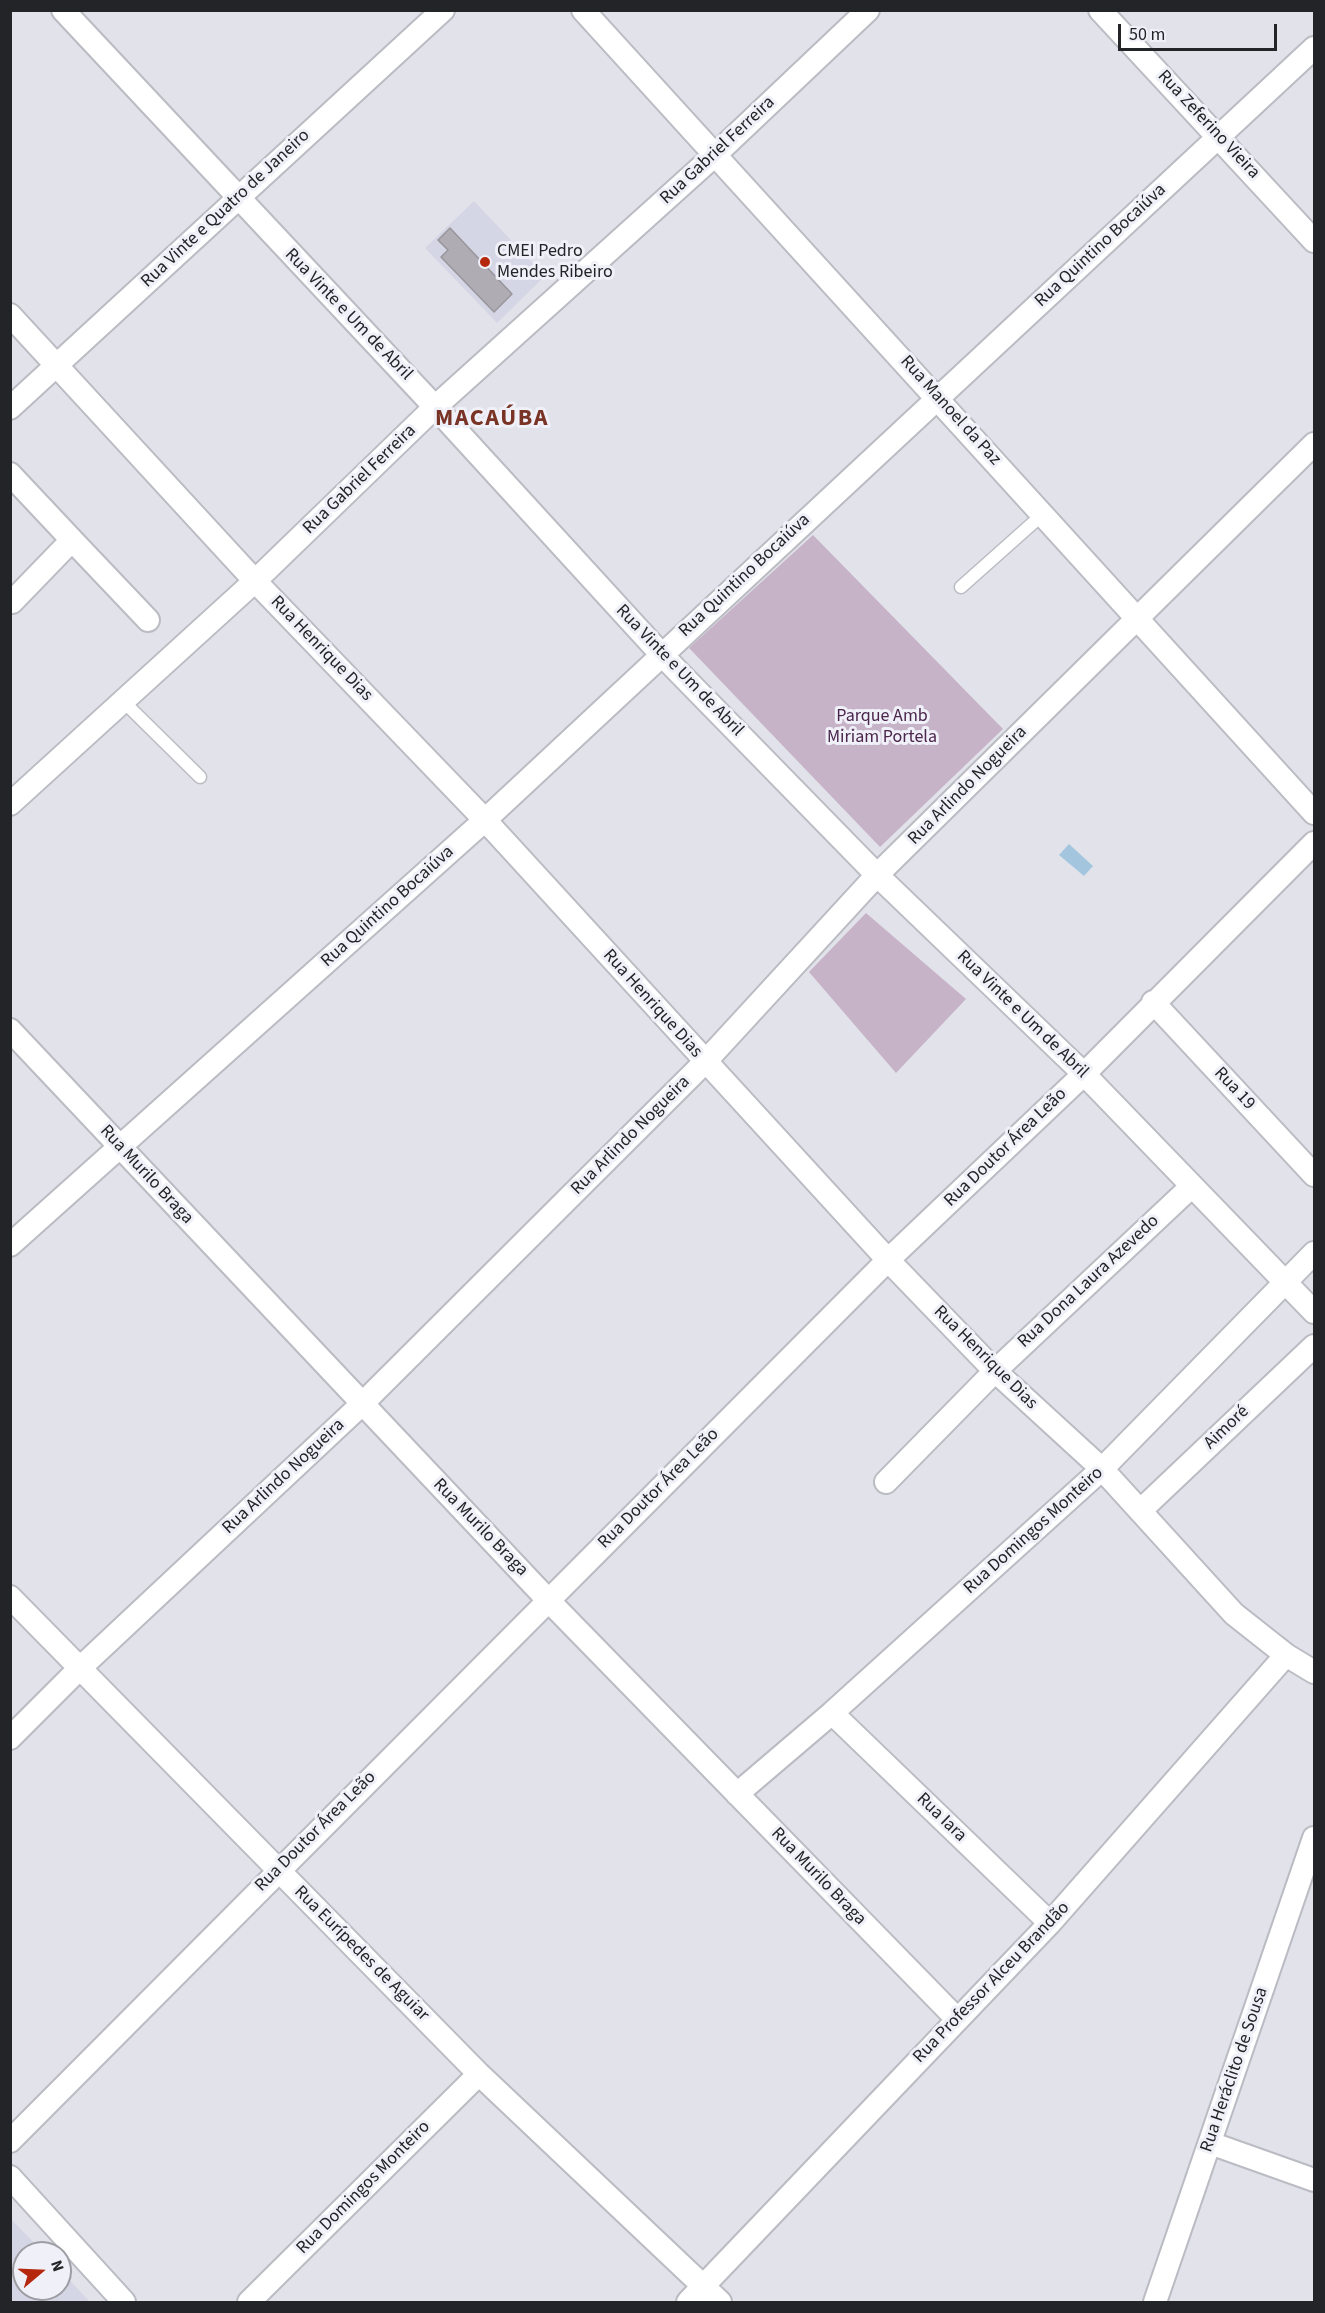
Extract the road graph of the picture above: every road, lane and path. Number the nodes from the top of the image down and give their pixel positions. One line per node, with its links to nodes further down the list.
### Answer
1 (63, 10): 9 (street, Rua Vinte e Um de Abril)
2 (443, 10): 9 (street, Rua Vinte e Quatro de Janeiro)
3 (583, 10): 8 (street, Rua Manoel da Paz)
4 (868, 10): 8 (street, Rua Gabriel Ferreira)
5 (1100, 10): 7 (street, Rua Zeferino Vieira)
6 (1314, 48): 7 (street, Rua Quintino Bocaiúva)
7 (1219, 137): 10 (street, Rua Zeferino Vieira); 13 (street, Rua Quintino Bocaiúva)
8 (716, 154): 13 (street, Rua Manoel da Paz); 14 (street, Rua Gabriel Ferreira)
9 (236, 198): 12 (street, Rua Vinte e Quatro de Janeiro); 14 (street, Rua Vinte e Um de Abril)
10 (1314, 241)
11 (10, 315): 12 (street, Rua Henrique Dias)
12 (57, 365): 15 (street, Rua Vinte e Quatro de Janeiro); 20 (street, Rua Henrique Dias)
13 (938, 398): 18 (street, Rua Manoel da Paz); 25 (street, Rua Quintino Bocaiúva)
14 (435, 407): 20 (street, Rua Gabriel Ferreira); 25 (street, Rua Vinte e Um de Abril)
15 (10, 408)
16 (1314, 444): 23 (street, Rua Arlindo Nogueira)
17 (10, 474): 19 (street)
18 (1043, 514): 21 (lane); 23 (street, Rua Manoel da Paz)
19 (72, 540): 22 (street); 24 (street)
20 (255, 581): 26 (street, Rua Gabriel Ferreira); 30 (street, Rua Henrique Dias)
21 (961, 587)
22 (11, 602)
23 (1137, 619): 29 (street, Rua Manoel da Paz); 32 (street, Rua Arlindo Nogueira)
24 (148, 620)
25 (661, 654): 30 (street, Rua Quintino Bocaiúva); 32 (street, Rua Vinte e Um de Abril)
26 (123, 701): 27 (lane); 28 (street, Rua Gabriel Ferreira)
27 (200, 777)
28 (10, 804)
29 (1314, 813)
30 (485, 819): 35 (street, Rua Henrique Dias); 37 (street, Rua Quintino Bocaiúva)
31 (1314, 843): 33 (street, Rua Doutor Área Leão)
32 (877, 875): 35 (street, Rua Arlindo Nogueira); 36 (street, Rua Vinte e Um de Abril)
33 (1153, 1002): 36 (street, Rua Doutor Área Leão); 38 (street, Rua 19)
34 (10, 1030): 37 (street, Rua Murilo Braga)
35 (705, 1062): 42 (street, Rua Henrique Dias); 47 (street, Rua Arlindo Nogueira)
36 (1084, 1074): 39 (street, Rua Vinte e Um de Abril); 42 (street, Rua Doutor Área Leão)
37 (121, 1148): 40 (street, Rua Quintino Bocaiúva); 47 (street, Rua Murilo Braga)
38 (1314, 1175)
39 (1192, 1185): 43 (street, Rua Vinte e Um de Abril); 46 (street, Rua Dona Laura Azevedo)
40 (10, 1245)
41 (1314, 1253): 43 (street, Rua Domingos Monteiro)
42 (888, 1260): 46 (street, Rua Henrique Dias); 52 (street, Rua Doutor Área Leão)
43 (1284, 1283): 44 (street, Rua Vinte e Um de Abril); 48 (street, Rua Domingos Monteiro)
44 (1314, 1312)
45 (1314, 1346): 50 (street, Aimoré)
46 (995, 1371): 48 (street, Rua Henrique Dias); 49 (street, Rua Dona Laura Azevedo)
47 (362, 1404): 52 (street, Rua Murilo Braga); 54 (street, Rua Arlindo Nogueira)
48 (1102, 1470): 50 (street, Rua Henrique Dias); 56 (street, Rua Domingos Monteiro)
49 (886, 1482)
50 (1140, 1511): 53 (street, Rua Henrique Dias)
51 (10, 1597): 54 (street, Rua Eurípedes de Aguiar)
52 (548, 1600): 58 (street, Rua Murilo Braga); 61 (street, Rua Doutor Área Leão)
53 (1286, 1655): 55 (street, Rua Henrique Dias); 62 (street, Rua Professor Alceu Brandão)
54 (79, 1669): 57 (street, Rua Arlindo Nogueira); 61 (street, Rua Eurípedes de Aguiar)
55 (1314, 1672)
56 (832, 1713): 58 (street, Rua Domingos Monteiro); 62 (street, Rua Iara)
57 (10, 1738)
58 (737, 1794): 63 (street, Rua Murilo Braga)
59 (1314, 1838): 60 (street, Rua Heráclito de Sousa)
60 (1311, 1862): 66 (street, Rua Heráclito de Sousa)
61 (278, 1870): 64 (street, Rua Eurípedes de Aguiar); 65 (street, Rua Doutor Área Leão)
62 (1050, 1923): 63 (street, Rua Professor Alceu Brandão)
63 (957, 2019): 69 (street, Rua Professor Alceu Brandão)
64 (479, 2074): 69 (street, Rua Eurípedes de Aguiar); 71 (street, Rua Domingos Monteiro)
65 (10, 2141)
66 (1210, 2143): 68 (street); 73 (street, Rua Heráclito de Sousa)
67 (10, 2177): 70 (street)
68 (1314, 2180)
69 (695, 2295): 72 (street, Rua Eurípedes de Aguiar)
70 (124, 2302)
71 (249, 2302)
72 (720, 2302)
73 (1155, 2302)

